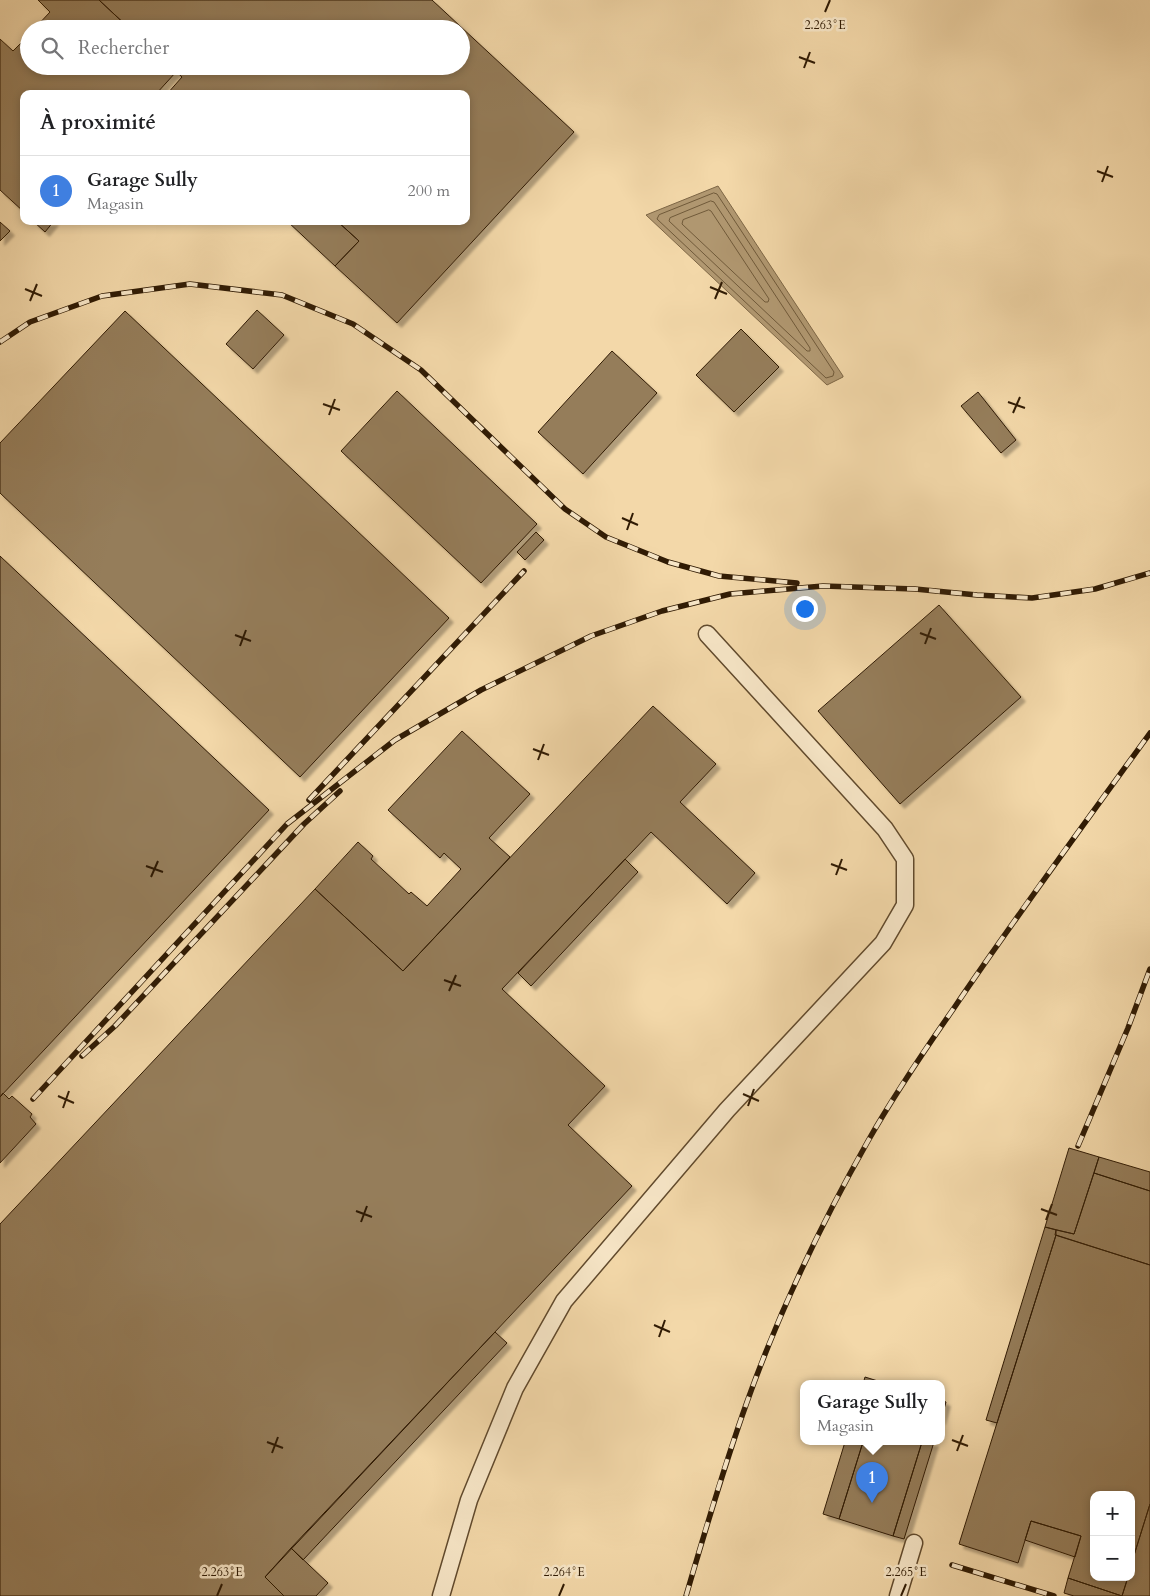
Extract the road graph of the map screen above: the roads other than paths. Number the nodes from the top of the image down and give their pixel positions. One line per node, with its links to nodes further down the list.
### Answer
1 (707, 634): 3 (lane)
2 (914, 1543): 4 (lane)
3 (441, 1596)
4 (898, 1596)

